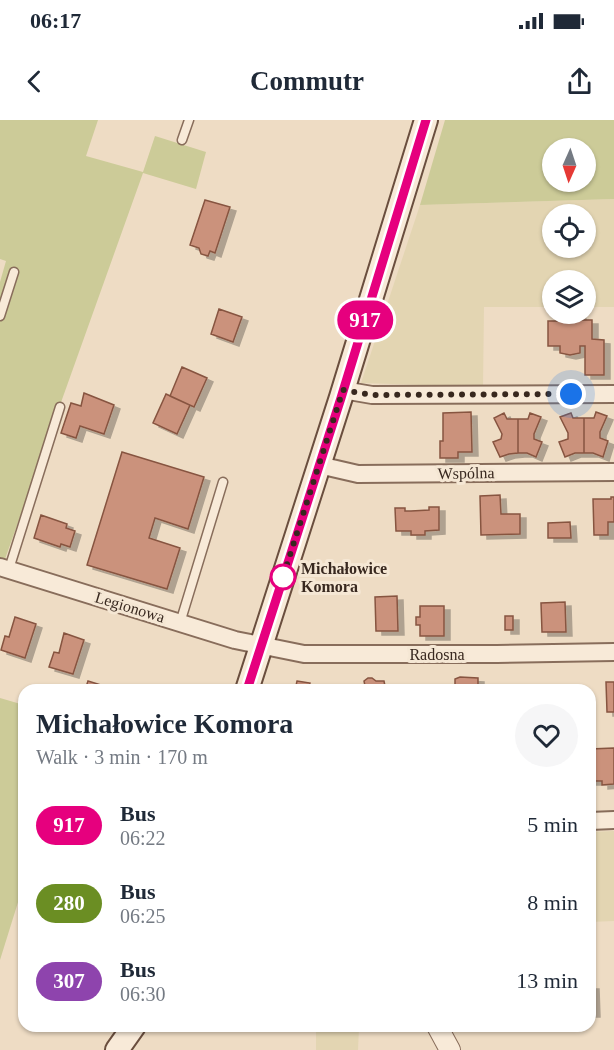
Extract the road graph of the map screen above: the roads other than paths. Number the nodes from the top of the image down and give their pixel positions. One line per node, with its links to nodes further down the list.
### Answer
1 (189, 120): 3 (lane)
2 (426, 120): 6 (main road)
3 (182, 140)
4 (14, 272): 5 (lane)
5 (0, 316)
6 (343, 390): 7 (street); 9 (main road)
7 (614, 394)
8 (60, 407): 12 (lane)
9 (319, 465): 10 (street, Wspólna); 14 (main road)
10 (614, 472)
11 (224, 482): 13 (lane)
12 (4, 568): 13 (street, Legionowa)
13 (180, 623): 14 (street, Legionowa)
14 (261, 646): 15 (street, Radosna); 16 (main road)
15 (614, 652)
16 (249, 684)
17 (614, 820): 18 (street)
18 (596, 821)
19 (130, 1032): 21 (main road)
20 (440, 1032): 22 (street)
21 (117, 1050)
22 (450, 1050)

